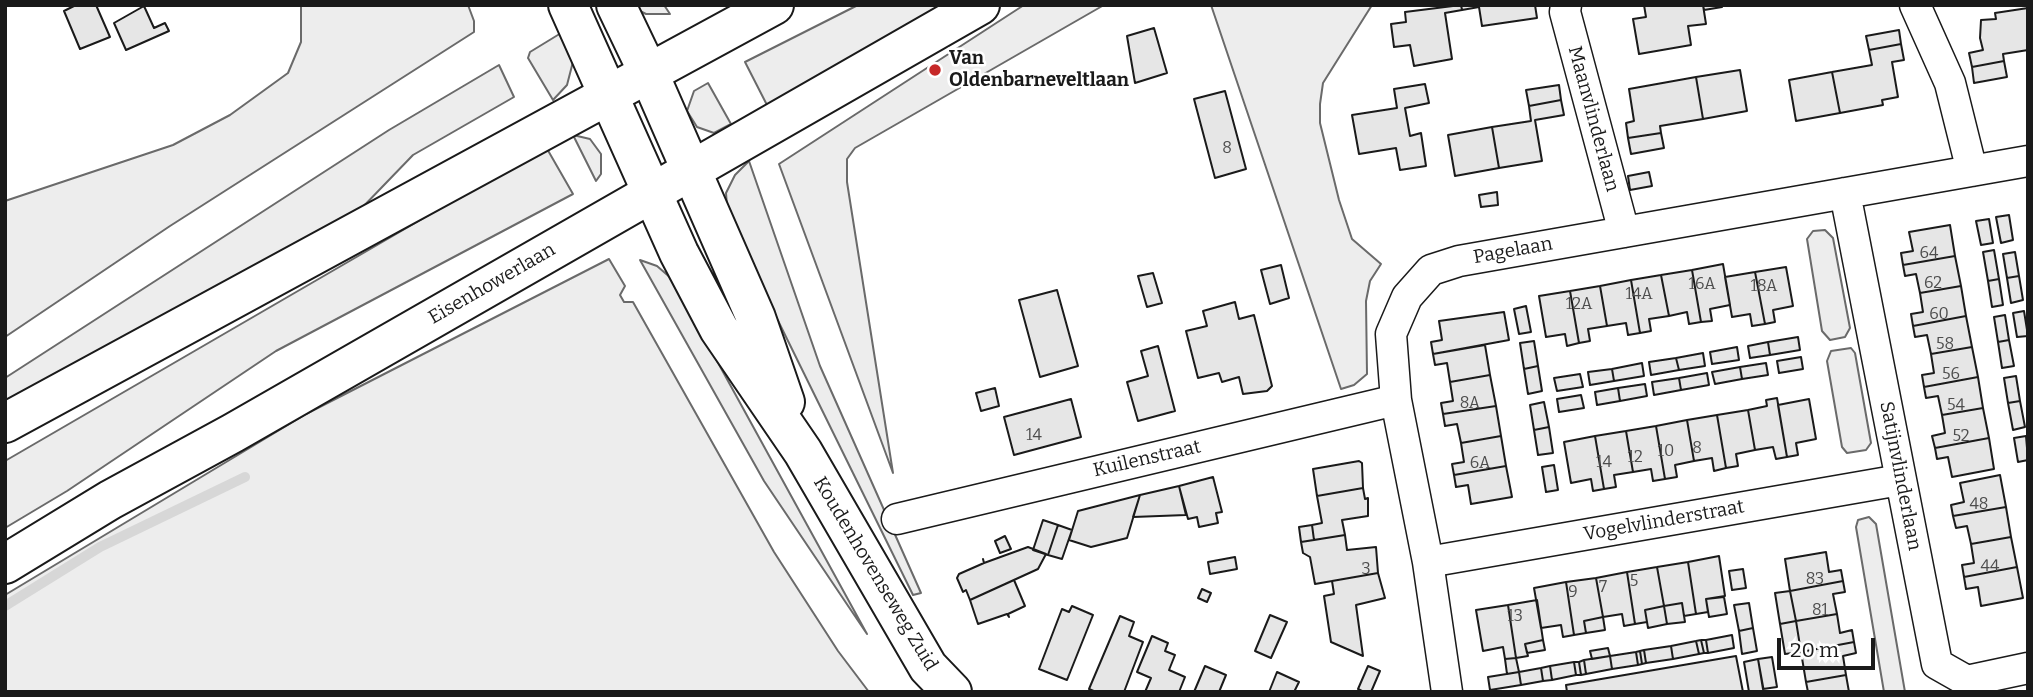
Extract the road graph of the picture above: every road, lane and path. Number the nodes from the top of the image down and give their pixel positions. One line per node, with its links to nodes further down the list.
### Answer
1 (568, 5): 8 (main road)
2 (616, 5): 7 (main road)
3 (774, 5): 7 (main road)
4 (980, 5): 11 (main road, Eisenhowerlaan)
5 (1566, 5): 14 (street, Maanvlinderlaan)
6 (1915, 5): 10 (street)
7 (649, 75): 8 (main road); 11 (main road, Koudenhovenseweg Zuid)
8 (610, 95): 13 (main road, Koudenhovenseweg Zuid); 16 (main road)
9 (2028, 161): 10 (street, Pagelaan)
10 (1972, 171): 12 (street, Pagelaan)
11 (690, 173): 13 (main road, Eisenhowerlaan); 17 (main road, Koudenhovenseweg Zuid)
12 (1845, 193): 14 (street, Pagelaan); 18 (street, Satijnvlinderlaan)
13 (651, 194): 17 (main road, Koudenhovenseweg Zuid); 21 (main road, Eisenhowerlaan)
14 (1623, 232): 15 (street, Pagelaan)
15 (1396, 400): 19 (street, Kuilenstraat); 20 (street, Pagelaan)
16 (5, 423)
17 (803, 452): 23 (main road, Koudenhovenseweg Zuid)
18 (1900, 480): 20 (street, Vogelvlinderstraat); 22 (street, Satijnvlinderlaan)
19 (897, 519)
20 (1428, 562): 24 (street, Pagelaan)
21 (5, 564)
22 (2028, 668)
23 (951, 692)
24 (1447, 692)

